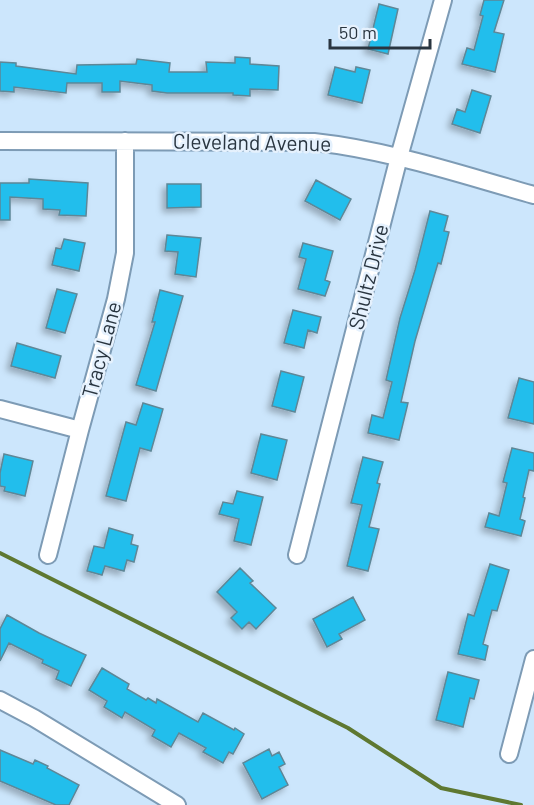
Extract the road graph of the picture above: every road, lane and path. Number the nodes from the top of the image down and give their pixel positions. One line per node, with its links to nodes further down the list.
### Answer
1 (443, 0): 4 (street, Shultz Drive)
2 (0, 141): 3 (street, Cleveland Avenue)
3 (125, 141): 4 (street, Cleveland Avenue); 7 (street, Tracy Lane)
4 (399, 158): 5 (street, Cleveland Avenue); 9 (street, Shultz Drive)
5 (534, 195)
6 (0, 409): 7 (street)
7 (80, 430): 8 (street, Tracy Lane)
8 (48, 555)
9 (297, 555)
10 (534, 659): 12 (street)
11 (0, 700): 13 (street)
12 (509, 754)
13 (177, 805)

